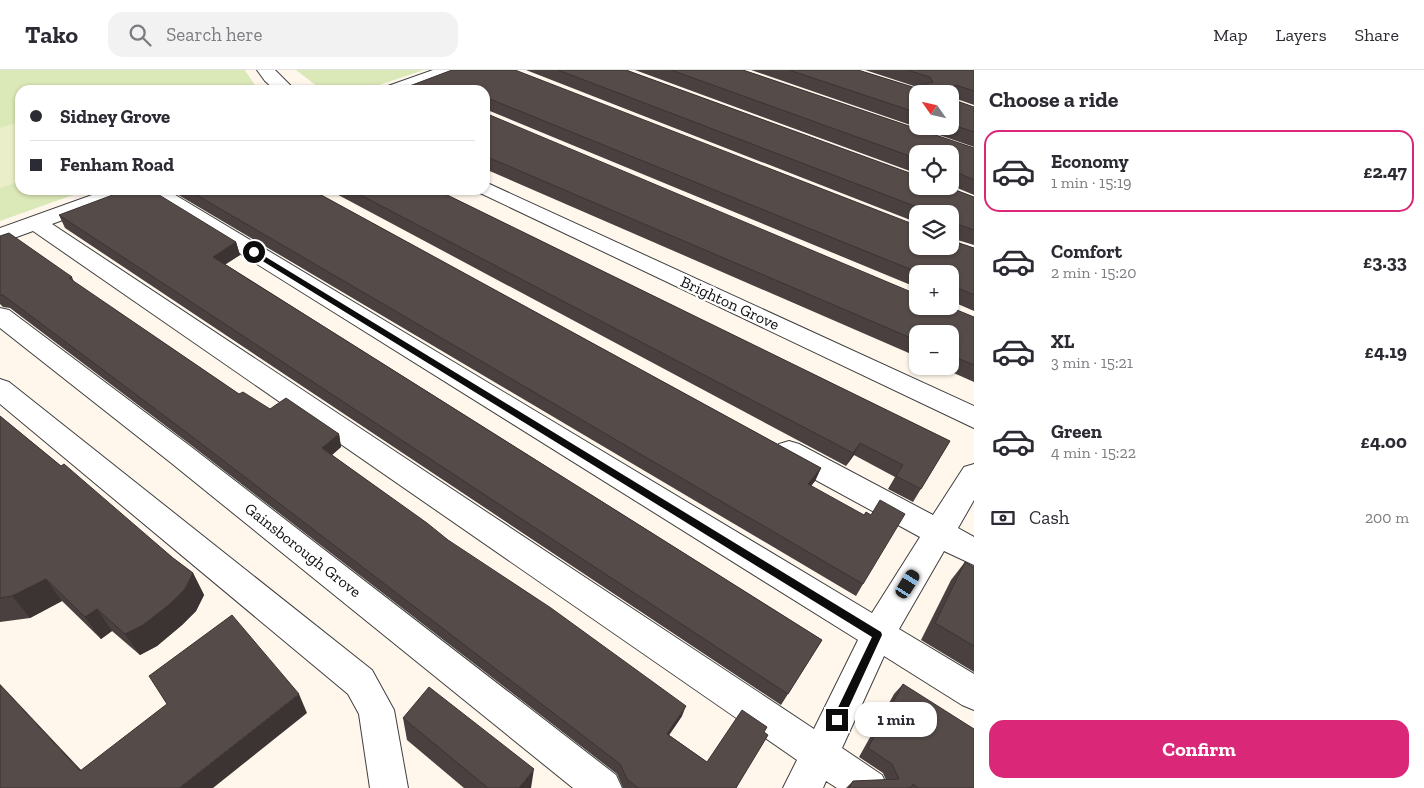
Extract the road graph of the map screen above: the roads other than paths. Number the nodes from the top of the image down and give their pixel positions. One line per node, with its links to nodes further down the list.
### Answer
1 (266, 70): 3 (street)
2 (450, 70): 4 (street)
3 (281, 85)
4 (416, 85)
5 (490, 190): 12 (street, Brighton Grove)
6 (112, 195): 8 (street)
7 (160, 195): 17 (street)
8 (36, 223): 9 (street); 19 (street)
9 (0, 236)
10 (0, 316): 21 (street, Gainsborough Grove)
11 (7, 406): 20 (street)
12 (974, 418)
13 (764, 438): 15 (street)
14 (974, 475): 15 (street)
15 (939, 534): 16 (street); 17 (street)
16 (974, 552)
17 (878, 635): 18 (street); 19 (street)
18 (974, 693)
19 (821, 754): 22 (street); 23 (street)
20 (389, 788)
21 (603, 788)
22 (802, 788)
23 (869, 788)

